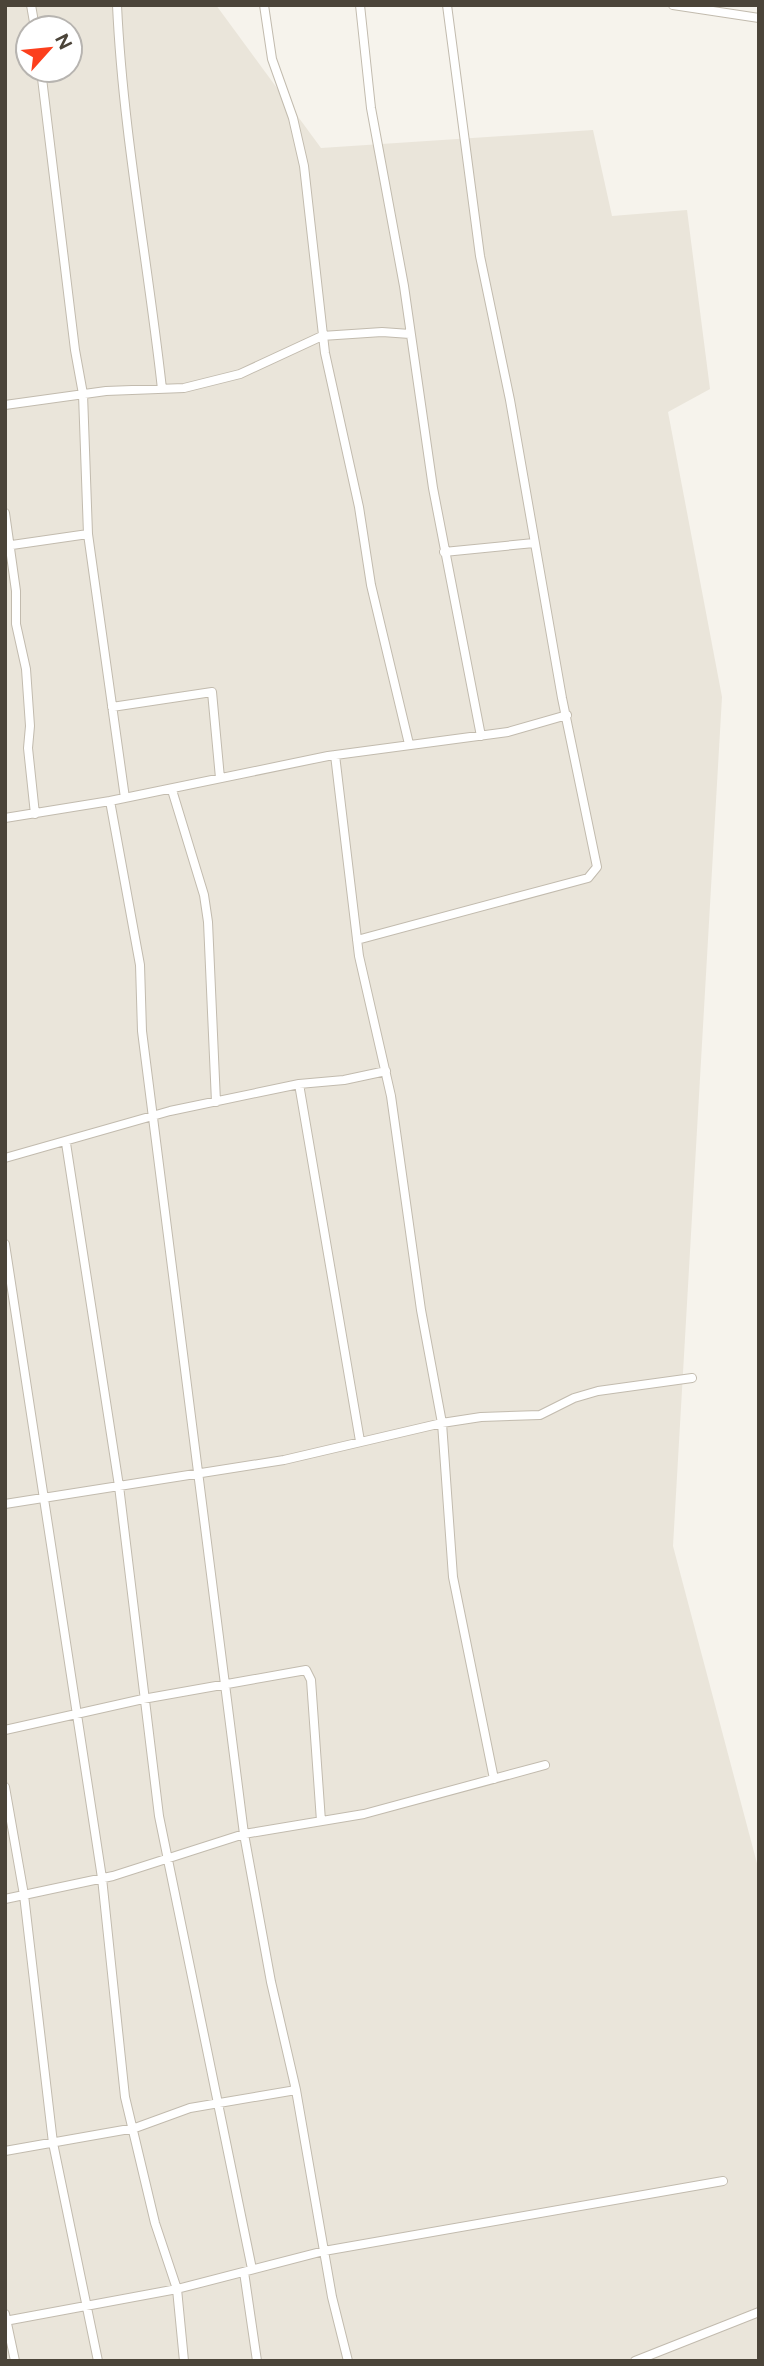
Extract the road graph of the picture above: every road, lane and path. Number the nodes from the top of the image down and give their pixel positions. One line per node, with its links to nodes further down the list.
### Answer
1 (117, 5): 11 (street)
2 (264, 5): 10 (street)
3 (360, 5): 9 (street)
4 (447, 5): 16 (street)
5 (673, 5): 6 (street)
6 (687, 6): 7 (street)
7 (759, 18)
8 (43, 84): 12 (street)
9 (410, 334): 10 (street); 18 (street)
10 (322, 336): 11 (street); 22 (street)
11 (162, 389): 12 (street)
12 (83, 394): 13 (street); 15 (street)
13 (5, 405)
14 (5, 513): 17 (street)
15 (88, 534): 17 (street); 19 (street)
16 (534, 543): 18 (street); 20 (street)
17 (7, 547): 28 (street)
18 (444, 552): 21 (street)
19 (112, 708): 24 (street); 26 (street)
20 (567, 715): 21 (street); 30 (street)
21 (481, 736): 22 (street)
22 (408, 744): 23 (street)
23 (335, 755): 24 (street); 30 (street)
24 (220, 778): 25 (street)
25 (172, 790): 26 (street); 33 (street)
26 (125, 798): 27 (street)
27 (110, 802): 28 (street); 34 (street)
28 (35, 814): 29 (street)
29 (5, 818)
30 (357, 940): 31 (street)
31 (386, 1071): 32 (street); 39 (street)
32 (299, 1084): 33 (street); 40 (street)
33 (216, 1102): 34 (street)
34 (155, 1115): 35 (street); 41 (street)
35 (66, 1143): 36 (street); 42 (street)
36 (5, 1158)
37 (5, 1244): 43 (street)
38 (692, 1378): 39 (street)
39 (442, 1423): 40 (street); 50 (street)
40 (360, 1441): 41 (street)
41 (200, 1474): 42 (street); 45 (street)
42 (119, 1486): 43 (street); 46 (street)
43 (44, 1498): 44 (street); 47 (street)
44 (5, 1504)
45 (225, 1685): 46 (street); 52 (street); 53 (street)
46 (143, 1699): 47 (street); 54 (street)
47 (77, 1714): 48 (street); 55 (street)
48 (5, 1730)
49 (545, 1765): 50 (street)
50 (494, 1779): 52 (street)
51 (5, 1787): 56 (street)
52 (321, 1821): 53 (street)
53 (244, 1835): 54 (street); 58 (street)
54 (167, 1860): 55 (street); 59 (street)
55 (102, 1878): 56 (street); 60 (street)
56 (24, 1895): 57 (street); 61 (street)
57 (5, 1899)
58 (296, 2090): 59 (street); 64 (street)
59 (219, 2104): 60 (street); 65 (street)
60 (135, 2128): 61 (street); 66 (street)
61 (53, 2143): 62 (street); 67 (street)
62 (5, 2151)
63 (723, 2181): 64 (street)
64 (324, 2251): 65 (street); 74 (street)
65 (248, 2271): 66 (street); 73 (street)
66 (177, 2289): 67 (street); 72 (street)
67 (88, 2308): 69 (street); 71 (street)
68 (759, 2312): 75 (street)
69 (6, 2319): 70 (street)
70 (15, 2361)
71 (98, 2361)
72 (184, 2361)
73 (257, 2361)
74 (348, 2361)
75 (635, 2361)

